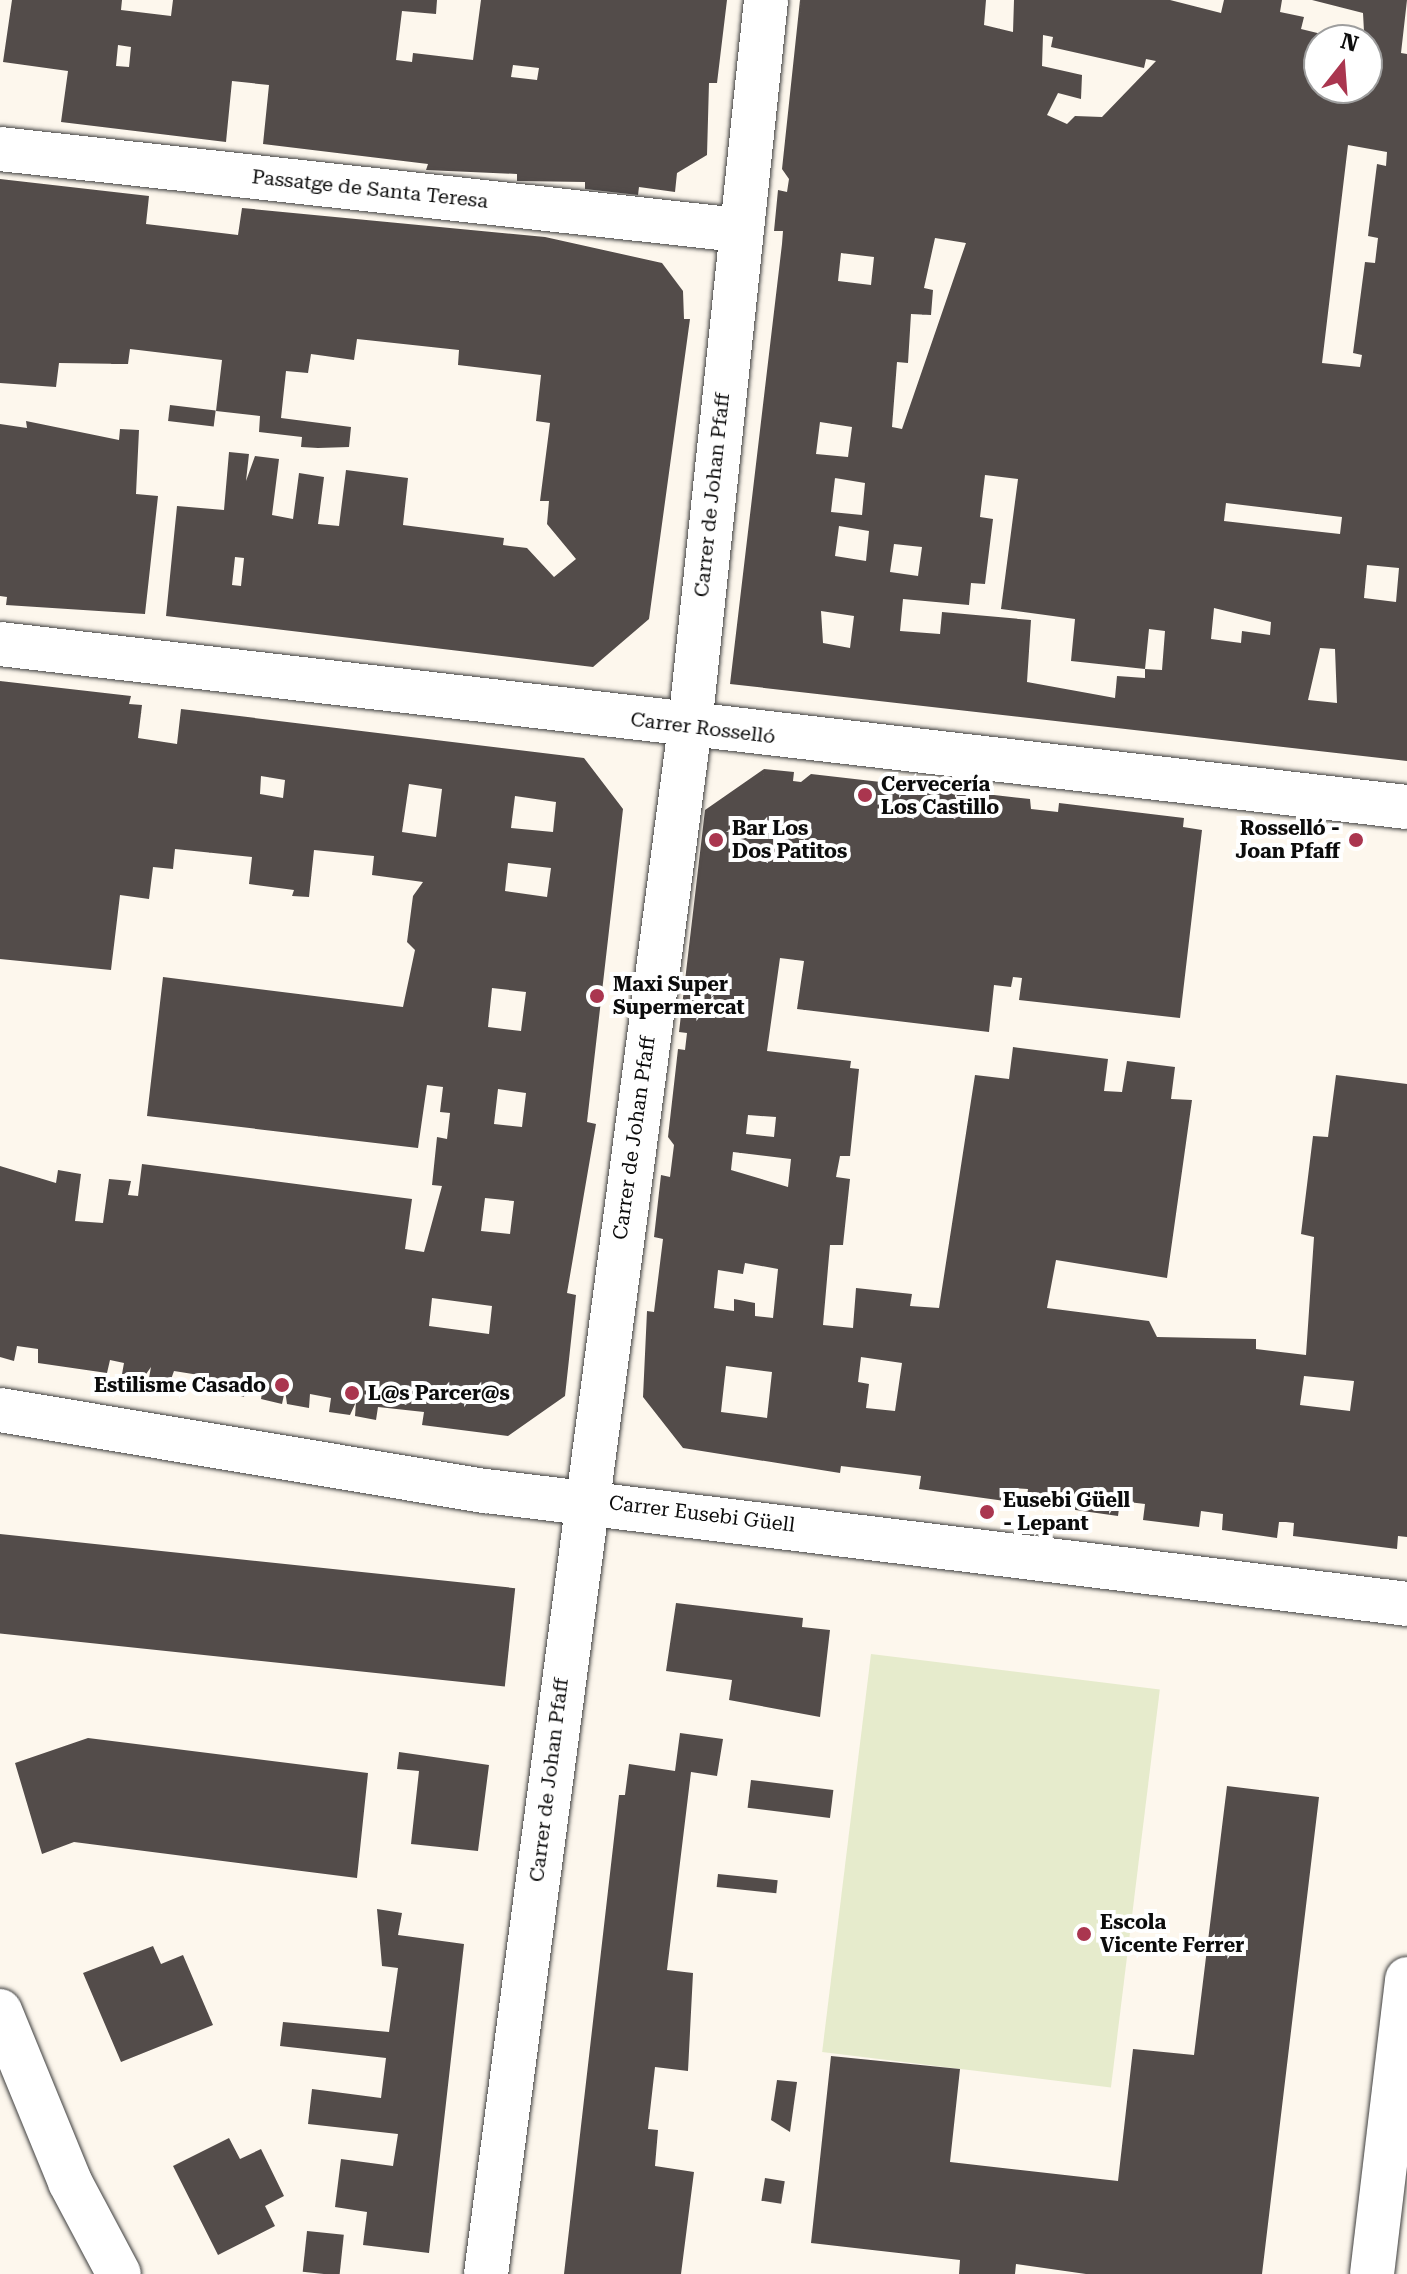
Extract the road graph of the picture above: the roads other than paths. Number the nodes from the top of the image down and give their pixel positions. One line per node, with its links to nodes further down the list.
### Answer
1 (766, 0): 3 (street, Carrer de Johan Pfaff)
2 (0, 149): 3 (street, Passatge de Santa Teresa)
3 (739, 230): 5 (street, Carrer de Johan Pfaff)
4 (0, 644): 5 (street, Carrer Rosselló)
5 (690, 726): 6 (street, Carrer Rosselló); 8 (street, Carrer de Johan Pfaff)
6 (1407, 807)
7 (0, 1410): 8 (street, Carrer Eusebi Güell)
8 (584, 1499): 9 (street, Carrer Eusebi Güell); 13 (street, Carrer de Johan Pfaff)
9 (1407, 1604)
10 (1407, 1979): 14 (street)
11 (0, 2011): 12 (street)
12 (119, 2274)
13 (486, 2274)
14 (1372, 2274)

